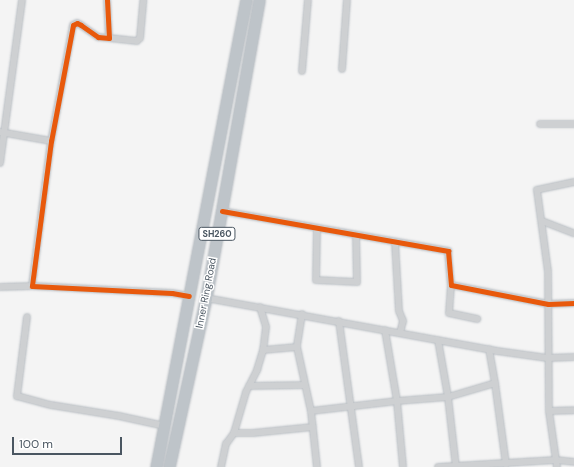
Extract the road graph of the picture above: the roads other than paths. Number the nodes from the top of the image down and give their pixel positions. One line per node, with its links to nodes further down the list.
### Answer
1 (22, 0): 13 (street)
2 (107, 0): 8 (street)
3 (142, 0): 8 (street)
4 (246, 0): 26 (highway, Inner Ring Road / SH260)
5 (259, 0): 17 (highway, Inner Ring Road / SH260)
6 (308, 0): 10 (street)
7 (347, 0): 9 (street)
8 (110, 38): 14 (street)
9 (342, 69)
10 (302, 70)
11 (540, 124): 12 (street)
12 (574, 124)
13 (2, 132): 14 (street); 15 (street)
14 (51, 141): 24 (street)
15 (0, 163)
16 (574, 182): 18 (street)
17 (222, 211): 19 (street); 27 (highway, Inner Ring Road / SH260)
18 (542, 222): 20 (street); 29 (street)
19 (317, 228): 21 (street); 21 (street)
20 (574, 233)
21 (356, 235): 22 (street)
22 (395, 242): 23 (street); 36 (street)
23 (451, 285): 29 (street); 33 (street)
24 (32, 286): 25 (street); 26 (street)
25 (0, 287)
26 (189, 296): 52 (highway, Inner Ring Road / SH260)
27 (206, 298): 30 (street); 59 (highway, Inner Ring Road / SH260)
28 (574, 303): 29 (street)
29 (548, 304): 42 (street)
30 (260, 307): 31 (street); 40 (street)
31 (302, 314): 34 (street); 38 (street)
32 (27, 317): 52 (street)
33 (477, 318)
34 (339, 321): 35 (street); 48 (street)
35 (385, 330): 36 (street); 47 (street)
36 (400, 333): 37 (street)
37 (438, 340): 39 (street); 46 (street)
38 (297, 347): 40 (street); 44 (street)
39 (489, 349): 42 (street); 43 (street)
40 (263, 350): 45 (street)
41 (574, 357): 42 (street)
42 (548, 358): 51 (street)
43 (496, 383): 46 (street); 57 (street)
44 (306, 385): 45 (street); 50 (street)
45 (248, 386): 54 (street)
46 (448, 397): 47 (street); 65 (street)
47 (397, 401): 48 (street); 63 (street)
48 (352, 406): 50 (street); 62 (street)
49 (574, 410): 51 (street)
50 (311, 411): 53 (street)
51 (549, 411): 55 (street)
52 (165, 426): 58 (highway, Inner Ring Road / SH260)
53 (313, 427): 54 (street); 61 (street)
54 (234, 433): 60 (street)
55 (556, 460): 56 (street); 57 (street); 66 (street)
56 (574, 462)
57 (506, 464): 65 (street)
58 (156, 467)
59 (169, 467)
60 (221, 467)
61 (317, 467)
62 (359, 467)
63 (403, 467)
64 (438, 467): 65 (street)
65 (456, 467)
66 (557, 467)

